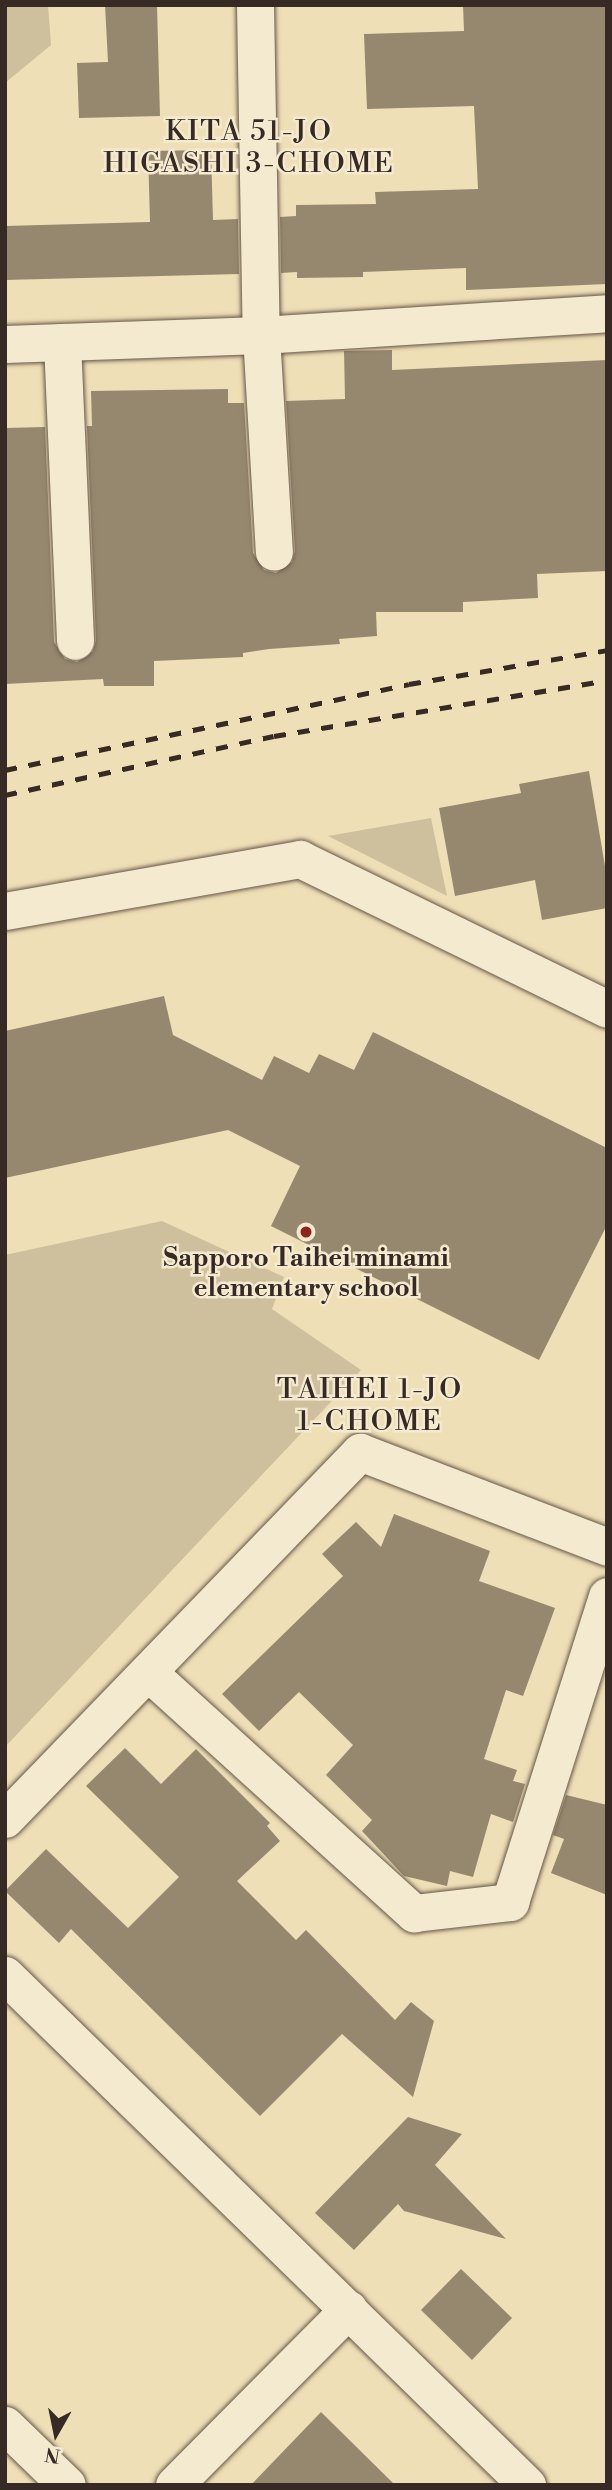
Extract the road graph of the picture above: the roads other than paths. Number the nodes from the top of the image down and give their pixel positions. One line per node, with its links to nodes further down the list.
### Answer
1 (254, 5): 3 (street)
2 (607, 313): 3 (street)
3 (261, 335): 4 (street); 6 (street)
4 (62, 342): 5 (street); 7 (street)
5 (5, 344)
6 (274, 552)
7 (75, 641)
8 (5, 911): 9 (street)
9 (607, 1009)
10 (607, 1547): 12 (street)
11 (607, 1596): 12 (street)
12 (149, 1673): 13 (street)
13 (5, 1819)
14 (5, 1975): 15 (street)
15 (349, 2309): 18 (street); 19 (street)
16 (5, 2426): 17 (street)
17 (67, 2485)
18 (174, 2485)
19 (527, 2485)

